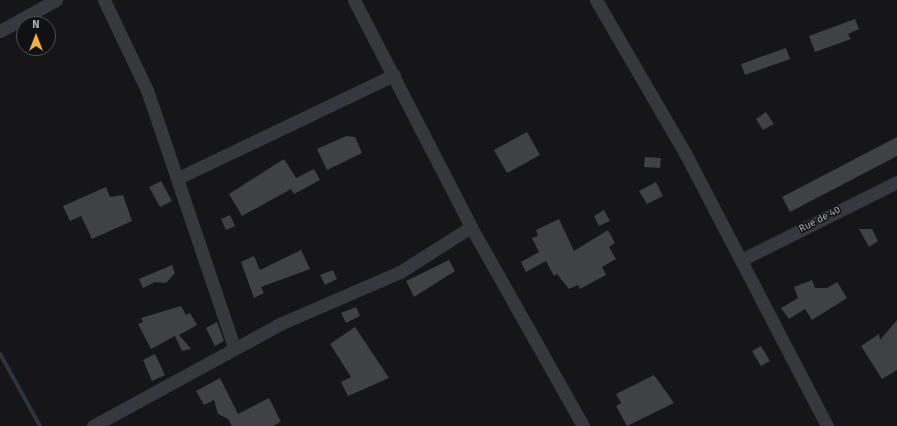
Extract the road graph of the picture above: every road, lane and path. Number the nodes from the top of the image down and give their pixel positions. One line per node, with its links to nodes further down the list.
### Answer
1 (56, 0): 5 (street)
2 (104, 0): 7 (street)
3 (354, 0): 6 (street)
4 (596, 0): 10 (street)
5 (0, 31)
6 (394, 75): 7 (street); 9 (street)
7 (180, 177): 11 (street)
8 (897, 182): 10 (street, Rue de 40)
9 (471, 227): 11 (street); 13 (street)
10 (743, 259): 14 (street)
11 (234, 347): 12 (street)
12 (93, 426)
13 (584, 426)
14 (827, 426)

